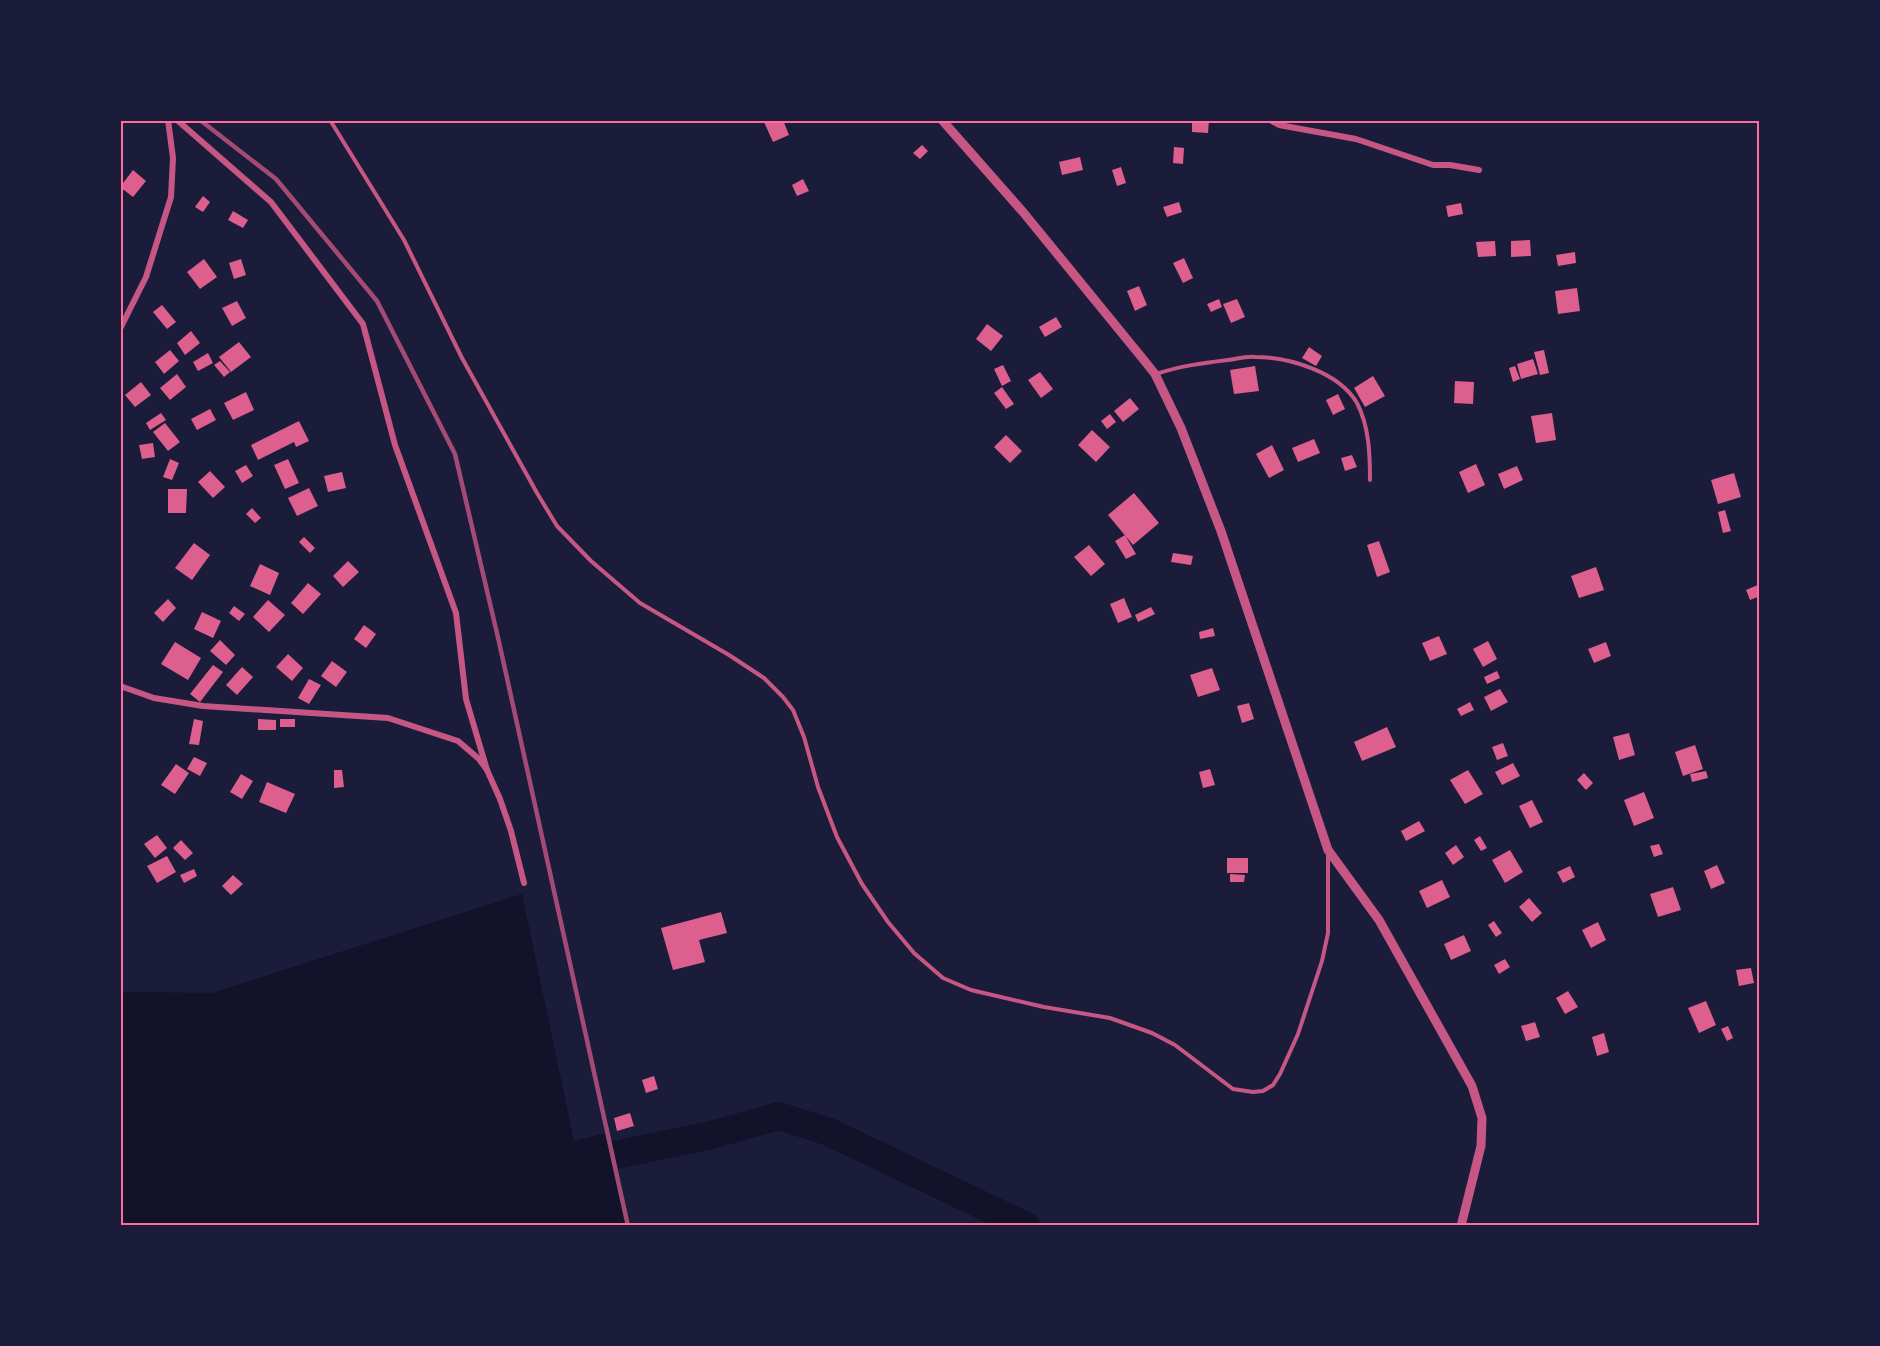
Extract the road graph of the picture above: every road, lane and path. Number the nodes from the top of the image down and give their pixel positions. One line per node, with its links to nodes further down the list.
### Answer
1 (168, 120): 7 (street)
2 (177, 120): 11 (street)
3 (330, 120): 12 (lane)
4 (942, 120): 8 (street)
5 (1270, 120): 6 (street)
6 (1479, 170)
7 (120, 328)
8 (1155, 374): 9 (lane); 12 (street)
9 (1370, 480)
10 (120, 686): 11 (street)
11 (487, 770): 13 (street)
12 (1328, 850): 14 (street)
13 (524, 883)
14 (1461, 1226)

